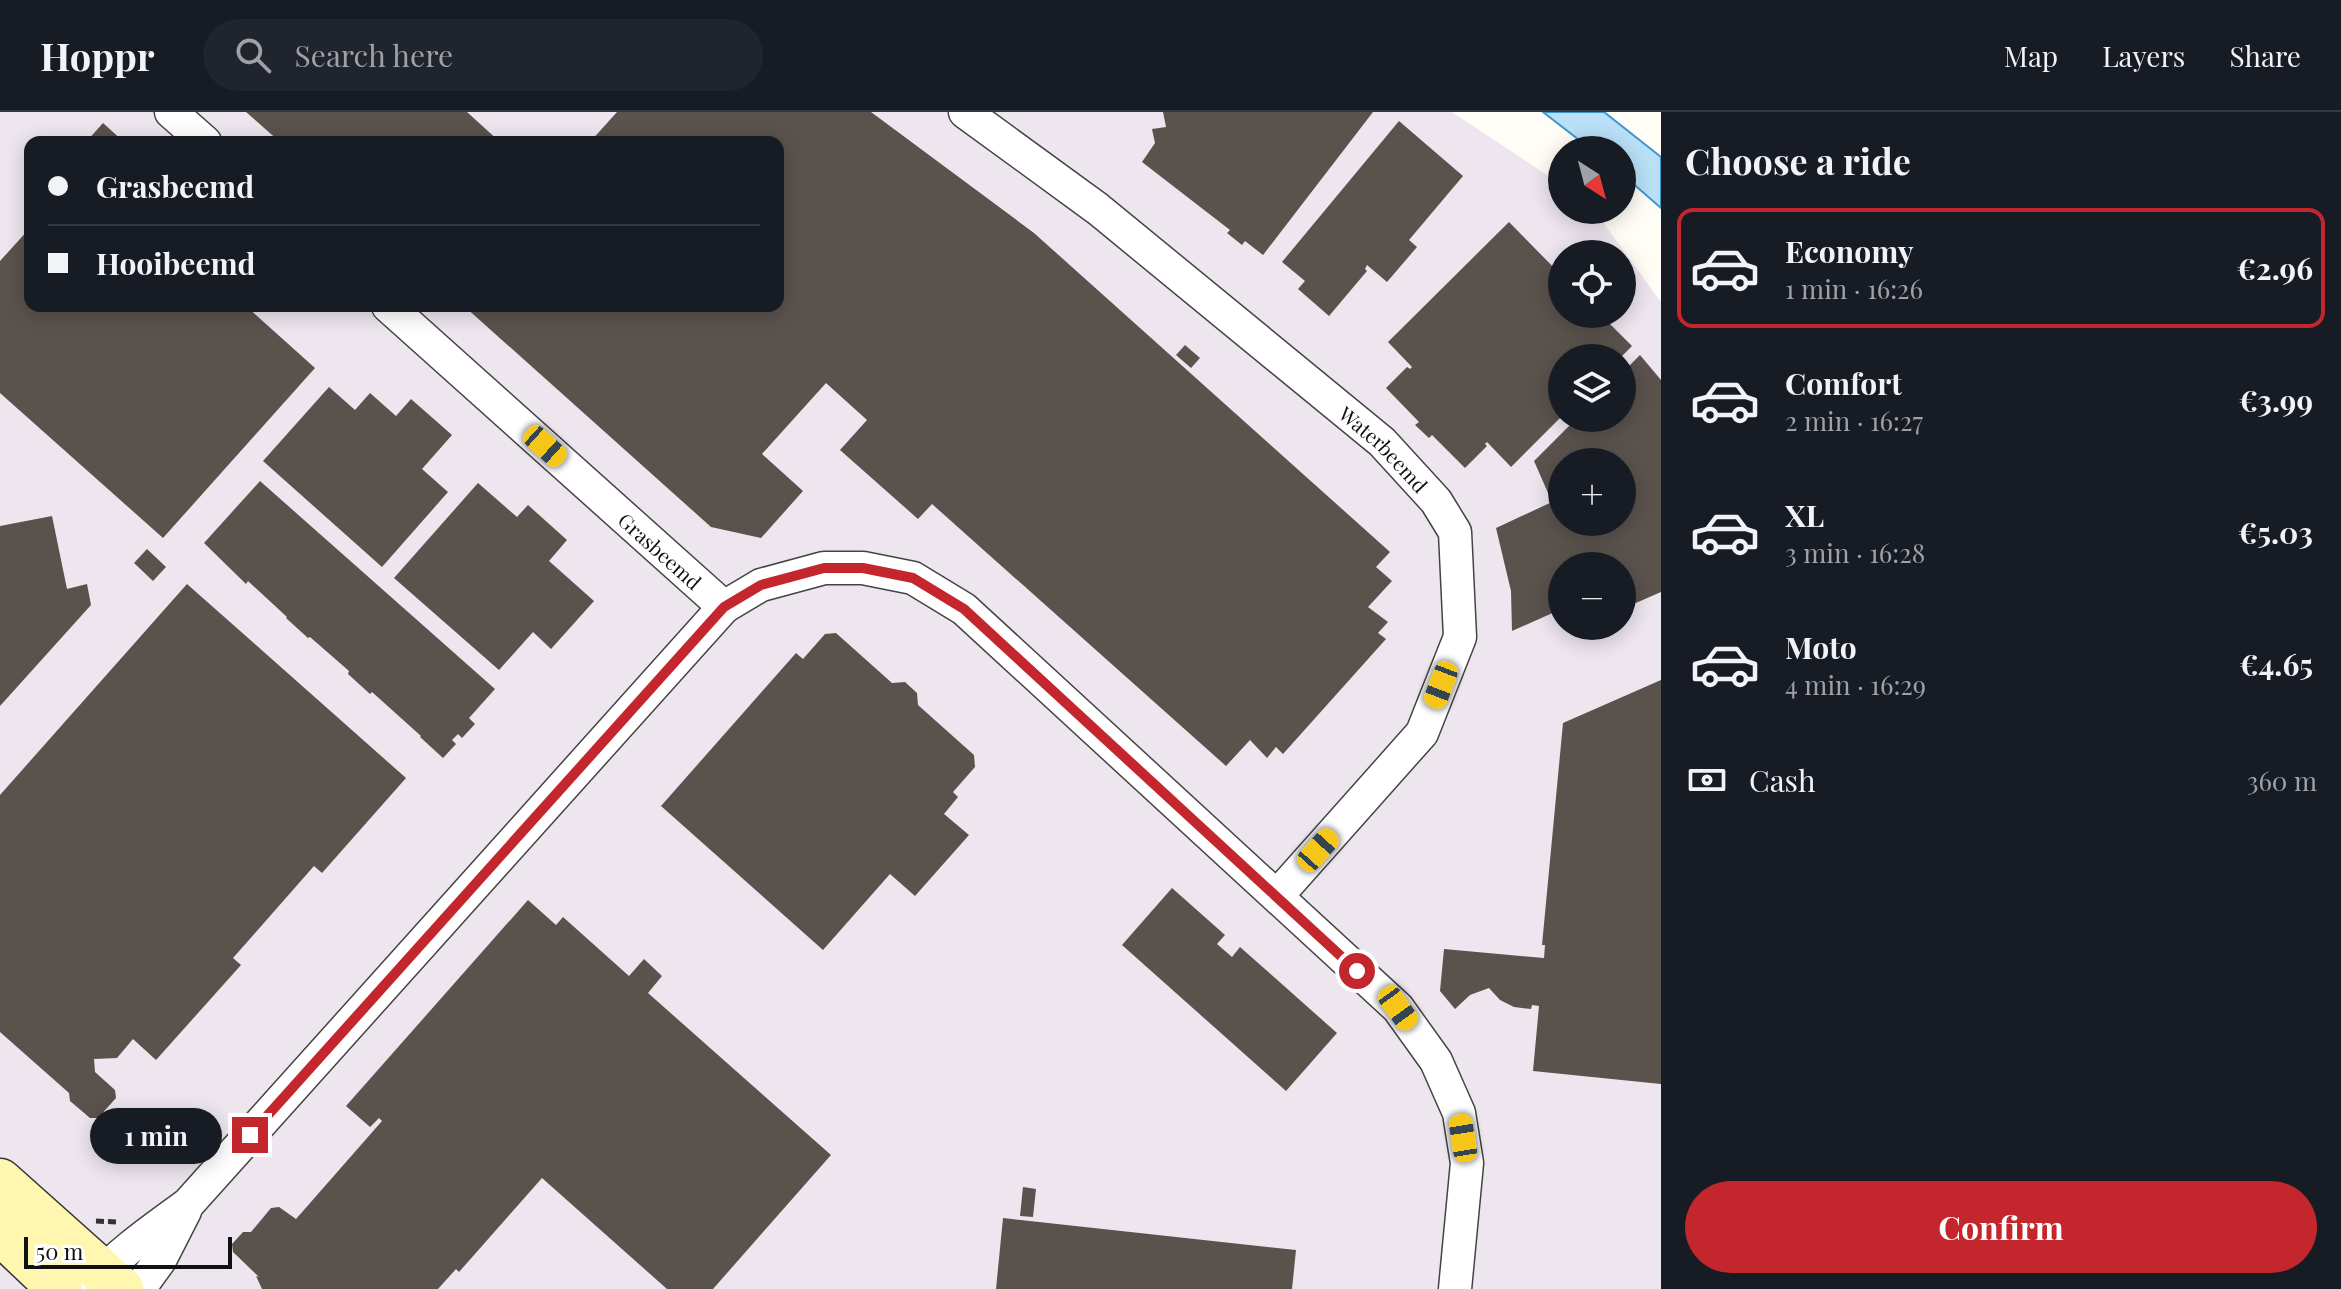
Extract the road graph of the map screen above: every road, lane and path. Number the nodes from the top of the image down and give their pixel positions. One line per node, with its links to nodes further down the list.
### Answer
1 (171, 112): 3 (street)
2 (965, 112): 6 (street, Waterbeemd)
3 (198, 136)
4 (395, 312): 5 (street, Grasbeemd)
5 (724, 607): 6 (street); 9 (street)
6 (1277, 896): 11 (street)
7 (0, 1181): 9 (street)
8 (0, 1232): 10 (street)
9 (112, 1285)
10 (60, 1289)
11 (1455, 1289)

